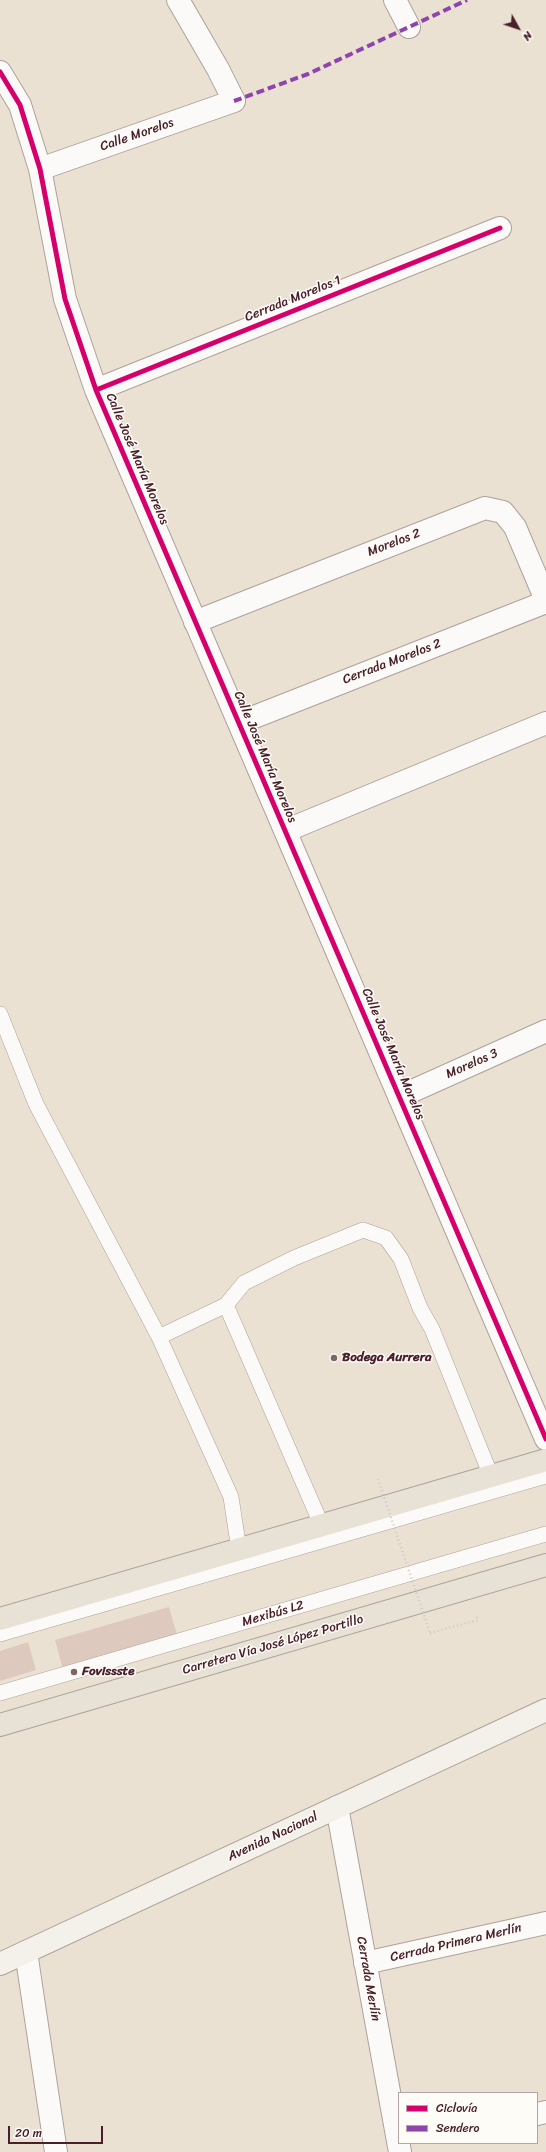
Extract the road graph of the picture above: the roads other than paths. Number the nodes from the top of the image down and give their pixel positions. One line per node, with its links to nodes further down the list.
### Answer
1 (178, 0): 5 (street, Calle Morelos)
2 (395, 0): 3 (street)
3 (409, 27)
4 (0, 72): 5 (street, Calle José María Morelos)
5 (40, 169): 7 (street, Calle José María Morelos)
6 (500, 228): 7 (street, Cerrada Morelos 1)
7 (96, 390): 9 (street, Calle José María Morelos)
8 (546, 601): 9 (street, Morelos 2); 10 (street, Cerrada Morelos 2)
9 (195, 622): 10 (street, Calle José María Morelos)
10 (239, 723): 12 (street, Calle José María Morelos)
11 (546, 724): 12 (street)
12 (285, 830): 15 (street, Calle José María Morelos)
13 (0, 1014): 17 (lane)
14 (546, 1031): 15 (street, Morelos 3)
15 (399, 1096): 18 (street, Calle José María Morelos)
16 (226, 1305): 17 (lane); 20 (lane); 22 (lane)
17 (159, 1337): 24 (lane)
18 (546, 1439)
19 (546, 1460): 20 (main road)
20 (491, 1476): 22 (main road)
21 (546, 1476): 27 (lane)
22 (322, 1526): 24 (main road)
23 (546, 1534): 28 (lane, Mexibús L2)
24 (240, 1550): 26 (main road)
25 (546, 1565): 30 (main road, Carretera Vía José López Portillo)
26 (0, 1619)
27 (0, 1634)
28 (0, 1693)
29 (546, 1710): 31 (main road, Avenida Nacional)
30 (0, 1725)
31 (337, 1807): 33 (main road, Avenida Nacional); 34 (street, Cerrada Merlín)
32 (546, 1923): 34 (street, Cerrada Primera Merlín)
33 (26, 1952): 35 (main road, Avenida Nacional); 37 (street)
34 (365, 1963): 36 (street, Cerrada Merlín)
35 (0, 1964)
36 (398, 2140)
37 (56, 2152)

